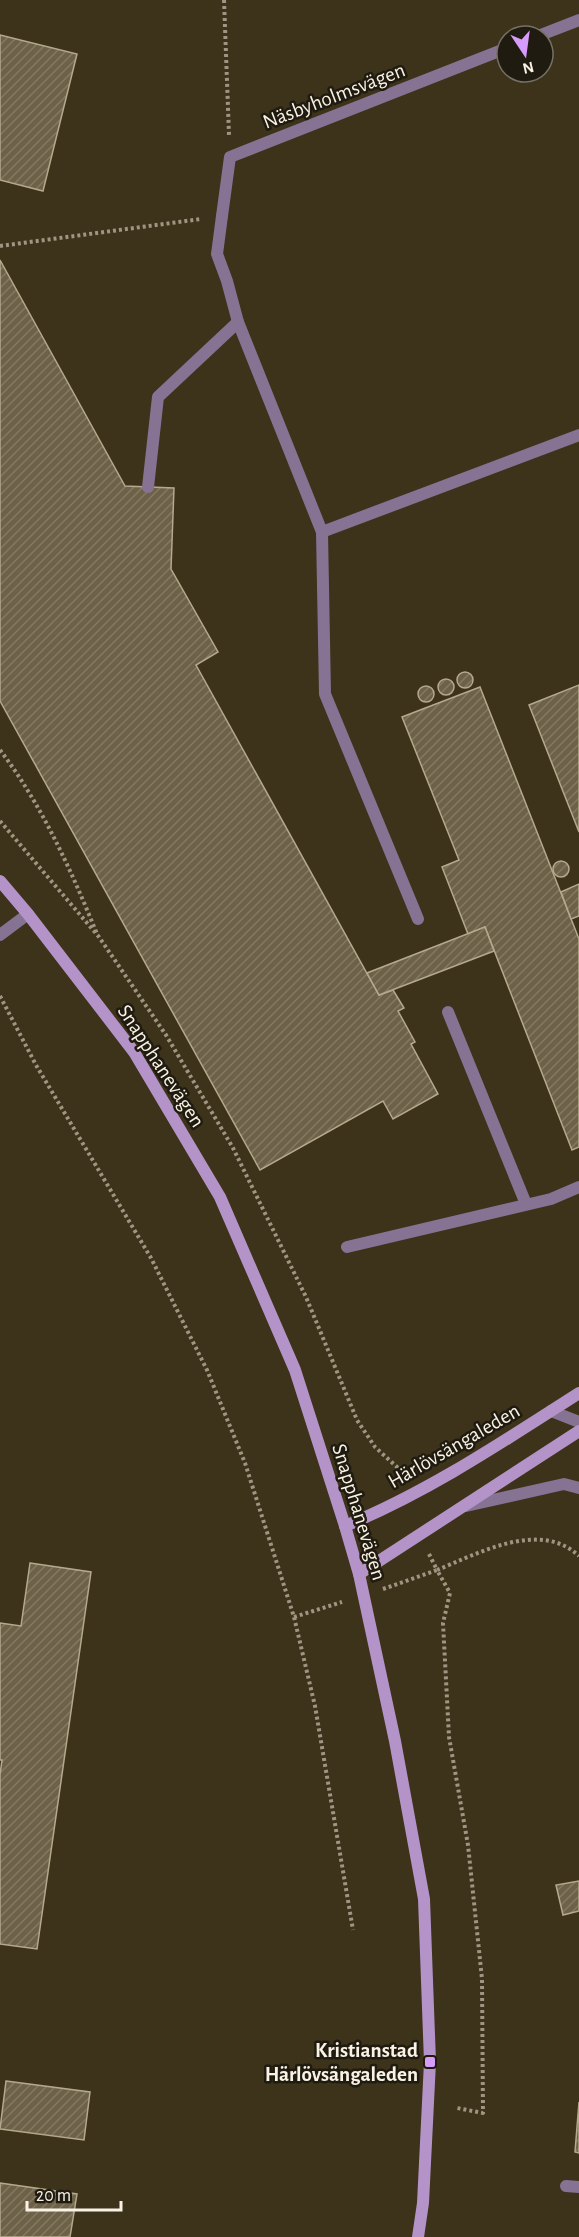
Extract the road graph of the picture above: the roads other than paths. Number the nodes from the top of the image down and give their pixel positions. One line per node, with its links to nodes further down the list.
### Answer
1 (579, 20): 2 (street)
2 (555, 29)
3 (495, 53): 4 (street, Näsbyholmsvägen)
4 (238, 322): 6 (street); 7 (street)
5 (579, 435): 7 (street)
6 (148, 487)
7 (321, 532): 10 (street)
8 (0, 881): 9 (main road, Snapphanevägen)
9 (28, 914): 11 (street); 22 (main road, Snapphanevägen)
10 (418, 919)
11 (0, 936)
12 (448, 1012): 14 (street)
13 (579, 1186): 14 (street)
14 (526, 1204): 15 (street)
15 (347, 1247)
16 (579, 1394): 17 (main road, Härlövsängaleden)
17 (551, 1412): 18 (street); 22 (main road, Härlövsängaleden)
18 (579, 1422)
19 (579, 1431): 21 (main road)
20 (579, 1488): 21 (street)
21 (466, 1506): 23 (main road)
22 (345, 1526): 23 (main road, Snapphanevägen)
23 (359, 1574): 24 (main road, Snapphanevägen)
24 (418, 2237)

